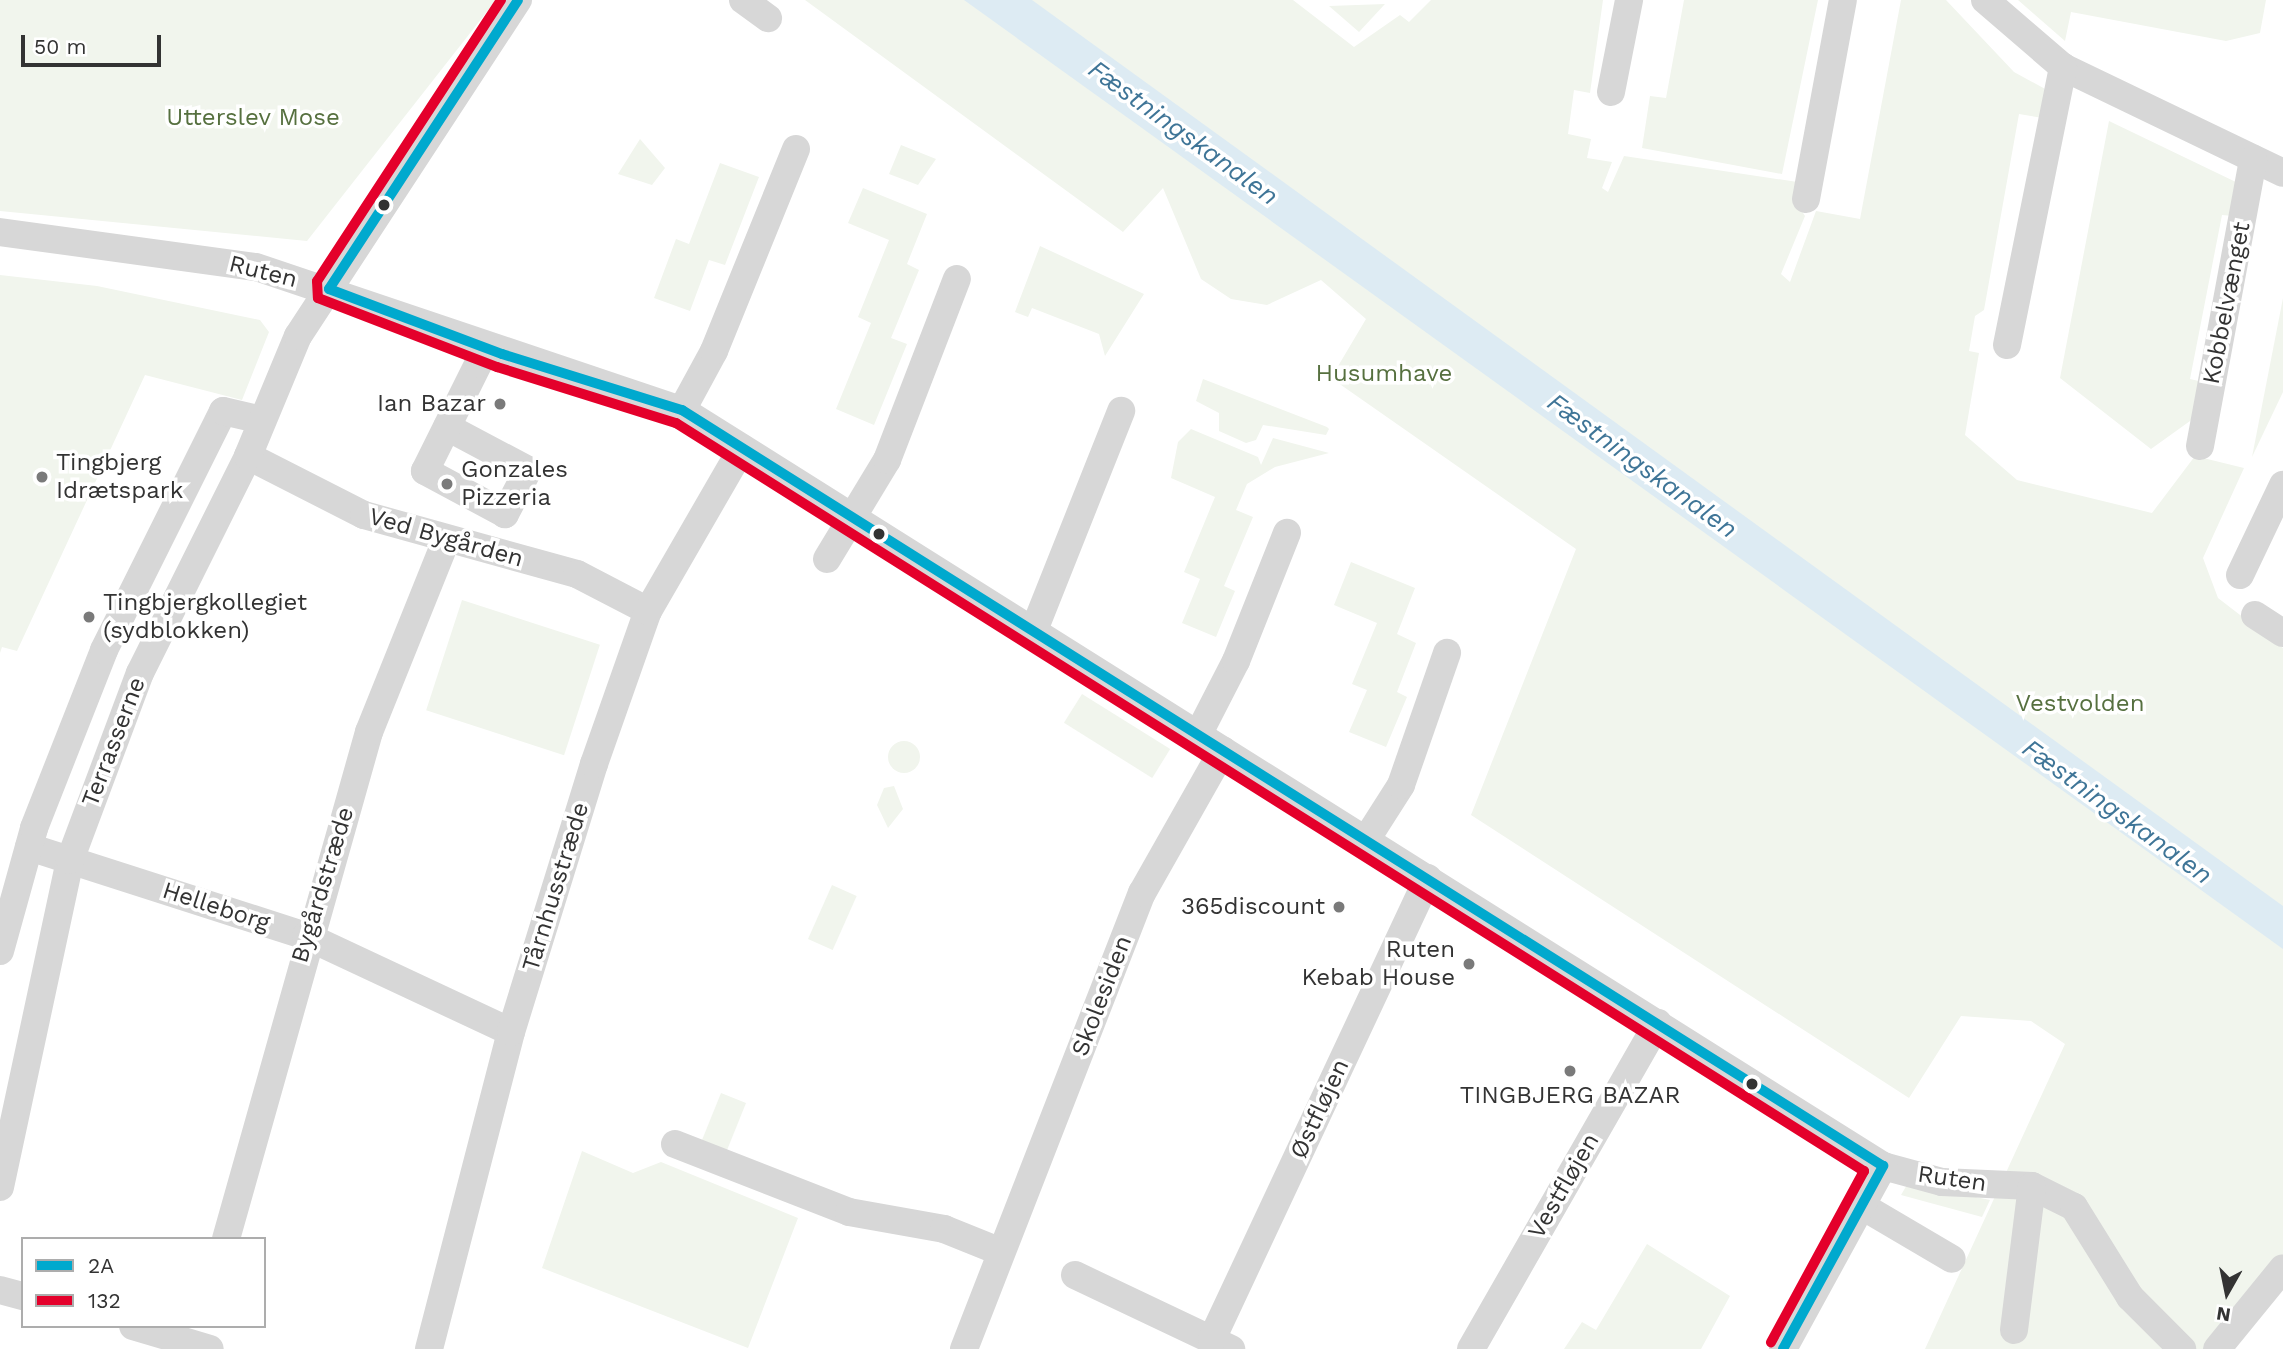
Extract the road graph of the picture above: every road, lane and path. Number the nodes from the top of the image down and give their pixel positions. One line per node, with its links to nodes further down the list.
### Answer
1 (518, 0): 15 (street, Terrasserne)
2 (743, 0): 6 (street)
3 (1629, 0): 8 (street)
4 (1843, 0): 12 (street)
5 (1985, 0): 7 (street)
6 (768, 18)
7 (2063, 67): 10 (street); 16 (street)
8 (1611, 92)
9 (796, 149): 18 (street)
10 (2253, 159): 11 (street); 22 (street, Kobbelvænget)
11 (2283, 173)
12 (1806, 199)
13 (0, 232): 15 (street, Ruten)
14 (957, 279): 26 (street)
15 (329, 289): 17 (street, Ruten); 20 (street, Terrasserne)
16 (2007, 345)
17 (489, 350): 18 (street, Ruten); 21 (street)
18 (682, 410): 23 (street, Ruten)
19 (1121, 411): 33 (street)
20 (261, 420): 24 (street, Terrasserne); 39 (street)
21 (447, 427)
22 (2200, 446)
23 (742, 448): 26 (street, Ruten); 31 (street, Tårnhusstræde)
24 (248, 456): 28 (street, Ved Bygården); 40 (street, Terrasserne)
25 (2283, 485): 30 (street)
26 (854, 516): 29 (street); 33 (street, Ruten)
27 (1287, 533): 36 (street)
28 (446, 540): 31 (street, Ved Bygården); 42 (street, Bygårdstræde)
29 (827, 559)
30 (2240, 575)
31 (648, 611): 45 (street, Tårnhusstræde)
32 (2255, 615): 34 (street)
33 (1034, 630): 36 (street, Ruten)
34 (2283, 634)
35 (1447, 653): 38 (street)
36 (1199, 733): 37 (street, Ruten)
37 (1223, 750): 38 (street, Ruten); 52 (street, Skolesiden)
38 (1366, 840): 41 (street, Ruten)
39 (29, 846): 40 (street, Helleborg); 43 (street)
40 (70, 860): 42 (street, Helleborg); 49 (street, Terrasserne)
41 (1428, 878): 44 (street, Ruten); 61 (street, Østfløjen)
42 (306, 936): 45 (street, Helleborg); 51 (street, Bygårdstræde)
43 (0, 951)
44 (1658, 1023): 47 (street, Ruten); 64 (street, Vestfløjen)
45 (511, 1032): 62 (street, Tårnhusstræde)
46 (675, 1144): 52 (street)
47 (1902, 1165): 48 (street, Ruten); 50 (street)
48 (2032, 1186): 59 (street); 66 (street, Ruten)
49 (0, 1187)
50 (1862, 1206): 53 (street); 65 (street)
51 (227, 1237)
52 (1001, 1252): 63 (street, Skolesiden)
53 (1952, 1259)
54 (2283, 1268): 67 (street)
55 (1075, 1275): 61 (street)
56 (0, 1290): 57 (street)
57 (21, 1295)
58 (142, 1328): 60 (street)
59 (2014, 1330)
60 (201, 1342)
61 (1222, 1344)
62 (429, 1349)
63 (964, 1349)
64 (1471, 1349)
65 (1783, 1349)
66 (2182, 1349)
67 (2217, 1349)

